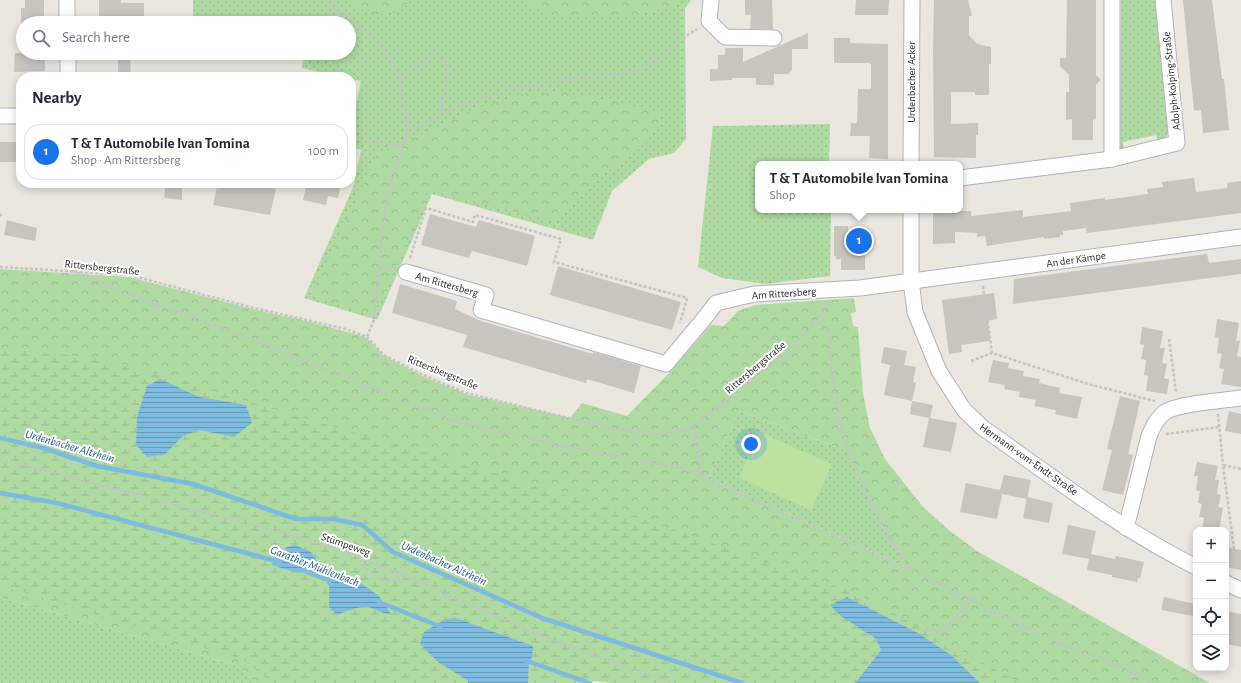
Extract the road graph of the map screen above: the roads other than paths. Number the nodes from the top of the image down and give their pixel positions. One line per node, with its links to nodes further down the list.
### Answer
1 (67, 0): 6 (street)
2 (711, 0): 7 (street)
3 (912, 0): 13 (street, Urdenbacher Acker)
4 (1112, 0): 12 (street)
5 (1163, 0): 12 (street, Adolph-Kolping-Straße)
6 (67, 16)
7 (774, 38)
8 (68, 60): 9 (street)
9 (68, 72)
10 (0, 116): 11 (street)
11 (16, 116)
12 (1112, 159): 14 (street, Adolph-Kolping-Straße)
13 (911, 161)
14 (963, 178)
15 (911, 213): 18 (street)
16 (1241, 237): 18 (street, An der Kämpe)
17 (406, 272): 18 (street, Am Rittersberg)
18 (911, 281): 20 (street, Hermann-vom-Endt-Straße)
19 (1241, 398): 20 (street)
20 (1126, 528): 21 (street, Hermann-vom-Endt-Straße)
21 (1193, 566)
22 (1229, 584): 23 (street)
23 (1241, 590)

